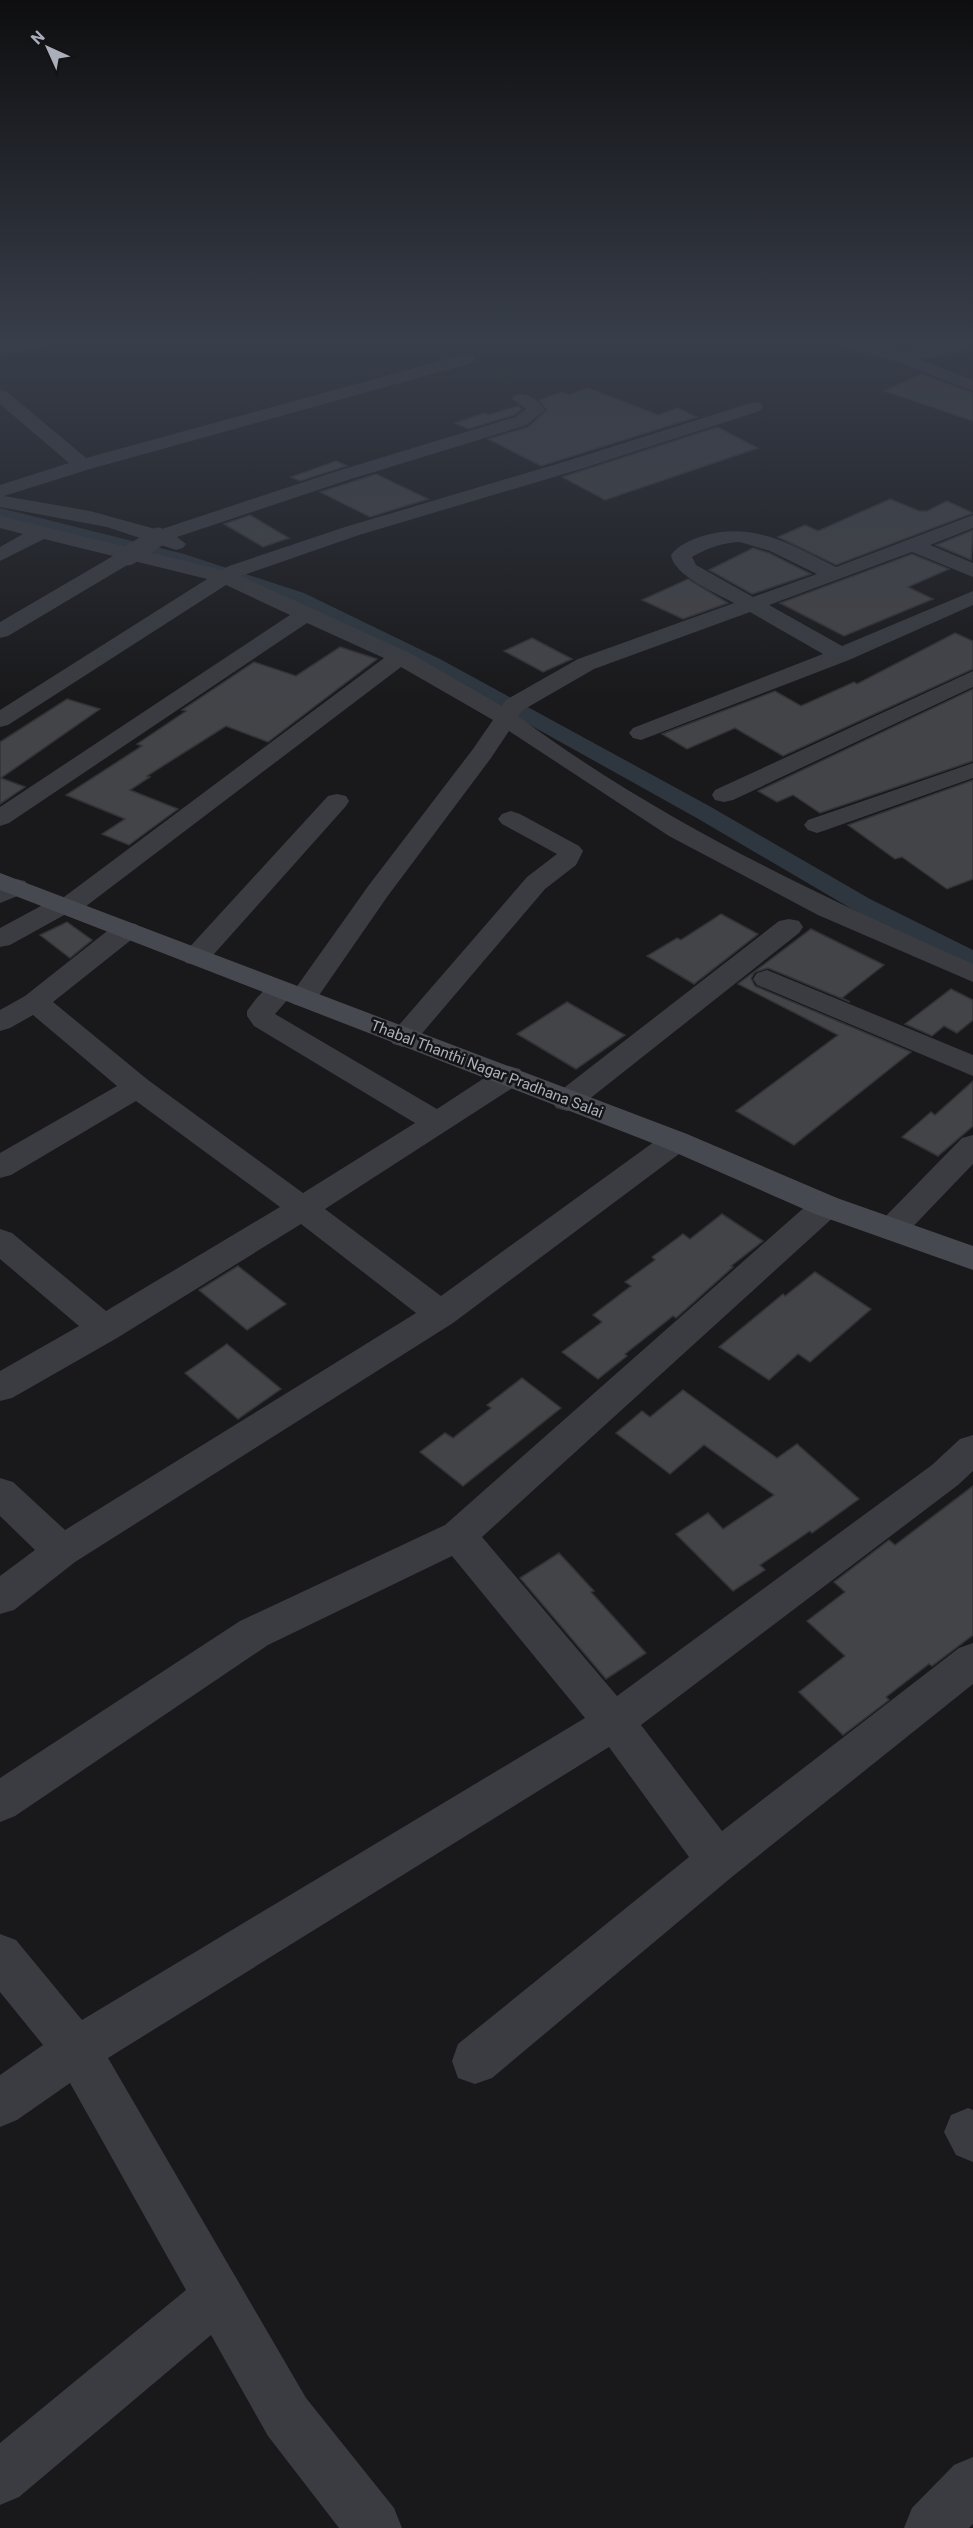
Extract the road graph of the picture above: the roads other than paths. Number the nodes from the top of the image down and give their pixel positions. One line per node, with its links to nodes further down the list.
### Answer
1 (79, 462): 5 (street)
2 (94, 462): 5 (street)
3 (387, 462): 11 (street)
4 (583, 462): 15 (street)
5 (83, 465): 6 (street)
6 (0, 491)
7 (0, 501): 11 (street)
8 (13, 520): 10 (street)
9 (973, 521): 12 (street)
10 (41, 532): 13 (street); 15 (street)
11 (158, 536): 15 (street); 20 (street, bridge)
12 (912, 545): 14 (street); 16 (street)
13 (0, 555)
14 (973, 571)
15 (231, 573): 19 (street); 25 (street)
16 (835, 574): 18 (street); 18 (street)
17 (973, 597): 21 (street)
18 (753, 604): 21 (street); 24 (street)
19 (306, 614): 22 (street); 30 (street)
20 (3, 626)
21 (841, 655): 26 (street)
22 (400, 657): 24 (street); 34 (street)
23 (973, 678): 28 (street)
24 (509, 713): 39 (street); 41 (street)
25 (0, 720)
26 (641, 733)
27 (973, 770): 32 (street)
28 (724, 795)
29 (337, 801): 38 (street)
30 (0, 818)
31 (511, 819): 44 (street)
32 (817, 825)
33 (5, 888): 34 (main road, Thabal Thanthi Nagar Pradhana Salai)
34 (65, 906): 36 (main road, Thabal Thanthi Nagar Pradhana Salai); 37 (street)
35 (789, 927): 48 (street)
36 (126, 930): 38 (main road, Thabal Thanthi Nagar Pradhana Salai); 42 (street)
37 (0, 939)
38 (196, 957): 41 (main road, Thabal Thanthi Nagar Pradhana Salai)
39 (973, 974)
40 (767, 979): 45 (street)
41 (292, 994): 44 (main road, Thabal Thanthi Nagar Pradhana Salai); 49 (street)
42 (35, 1002): 43 (street); 47 (street)
43 (0, 1022)
44 (403, 1038): 46 (main road, Thabal Thanthi Nagar Pradhana Salai)
45 (973, 1066)
46 (509, 1076): 48 (main road, Thabal Thanthi Nagar Pradhana Salai); 49 (street)
47 (137, 1087): 52 (street); 54 (street)
48 (567, 1101): 50 (main road, Thabal Thanthi Nagar Pradhana Salai)
49 (438, 1123): 54 (street)
50 (676, 1141): 53 (main road, Thabal Thanthi Nagar Pradhana Salai); 58 (street)
51 (973, 1144): 55 (street)
52 (0, 1167)
53 (826, 1206): 55 (main road, Thabal Thanthi Nagar Pradhana Salai); 63 (street)
54 (304, 1209): 58 (street); 59 (street)
55 (892, 1229): 57 (main road, Thabal Thanthi Nagar Pradhana Salai)
56 (0, 1240): 59 (street)
57 (973, 1258)
58 (441, 1314): 64 (street)
59 (105, 1329): 60 (street)
60 (0, 1388)
61 (973, 1449): 67 (street)
62 (0, 1493): 64 (street)
63 (458, 1536): 67 (street); 68 (street)
64 (62, 1551): 65 (street)
65 (0, 1598)
66 (973, 1660): 69 (street)
67 (614, 1722): 69 (street); 71 (street)
68 (0, 1802)
69 (718, 1861): 72 (street)
70 (0, 1956): 71 (street)
71 (76, 2050): 73 (street); 74 (street)
72 (475, 2061)
73 (0, 2103)
74 (218, 2296): 75 (street); 77 (street)
75 (0, 2478)
76 (973, 2484): 78 (street)
77 (374, 2528)
78 (932, 2528)

